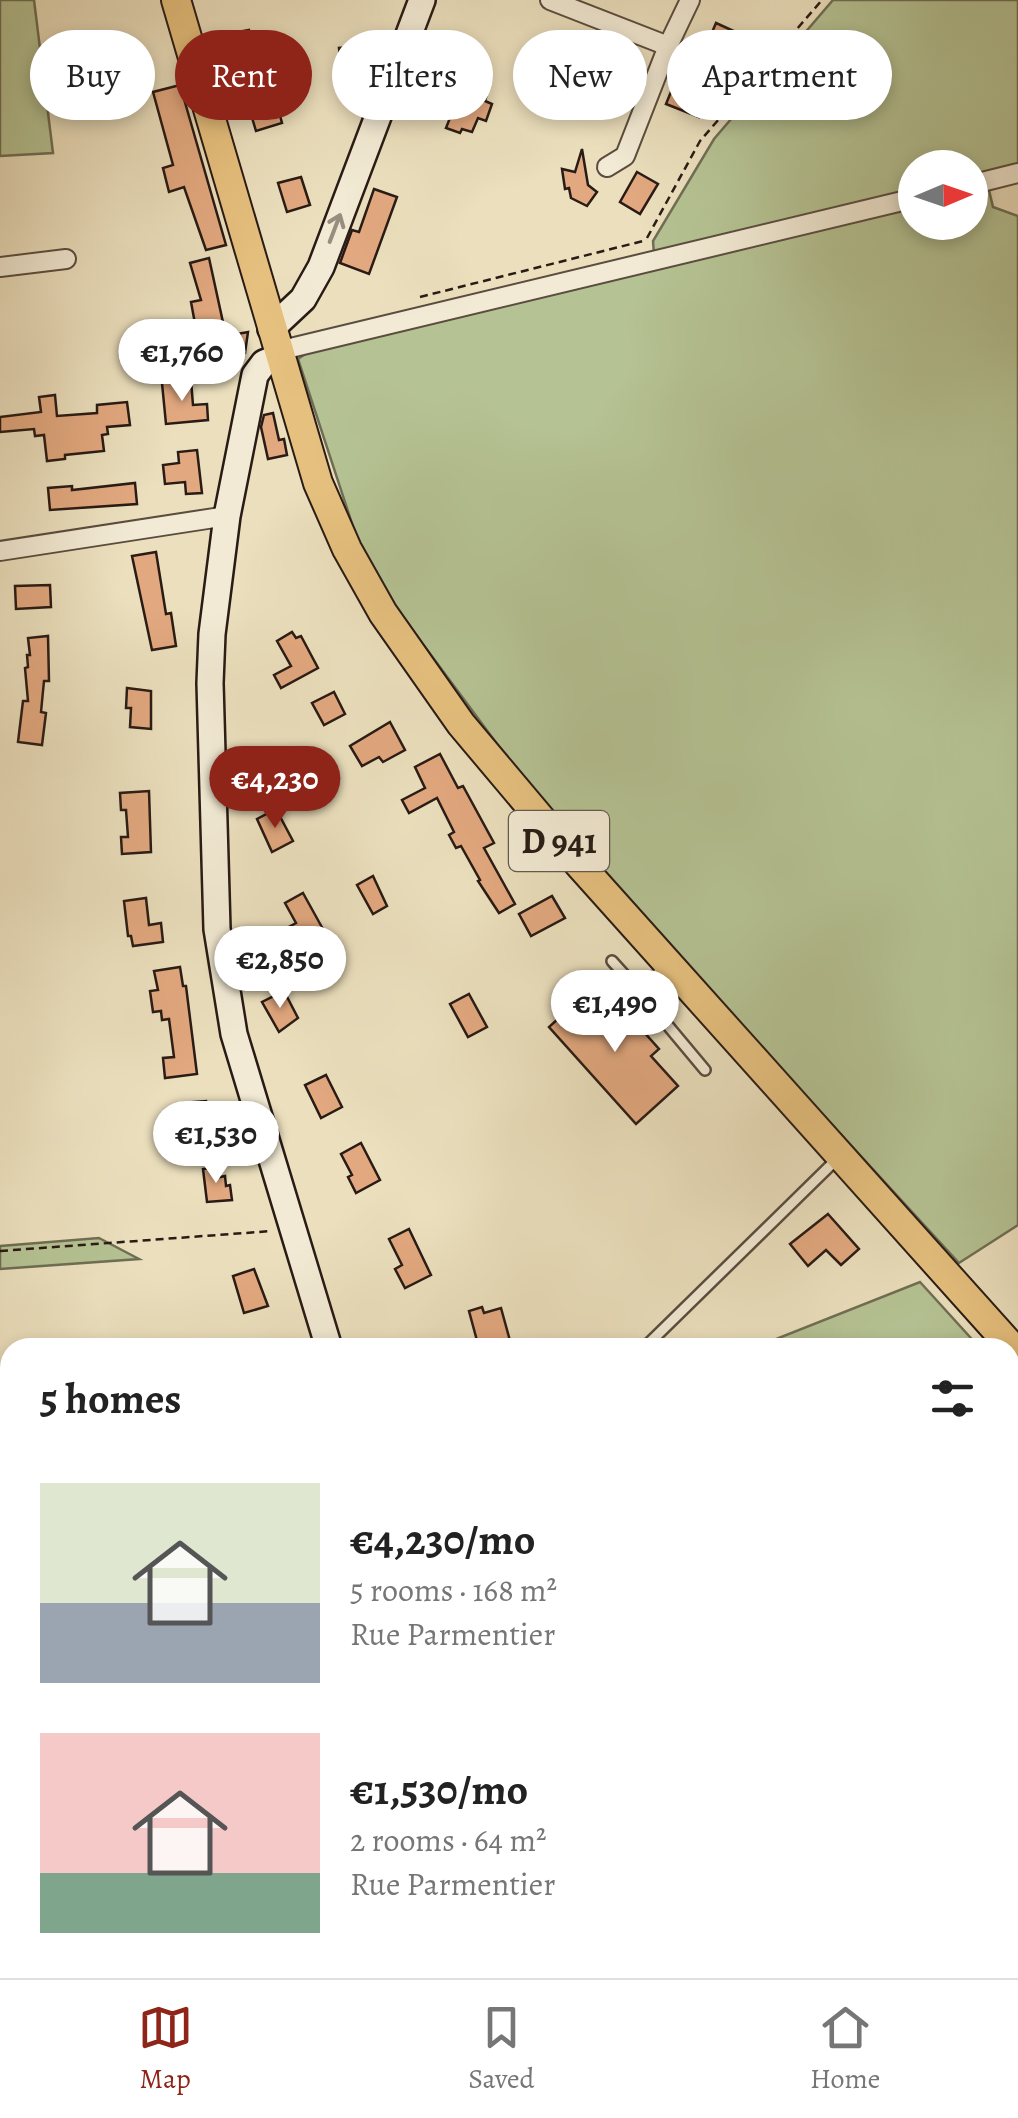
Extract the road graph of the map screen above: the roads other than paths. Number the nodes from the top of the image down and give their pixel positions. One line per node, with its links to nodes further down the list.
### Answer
1 (176, 0): 12 (main road, D 941)
2 (422, 0): 12 (street, one-way to 2)
3 (550, 0): 5 (street)
4 (690, 0): 5 (street)
5 (666, 52): 6 (street)
6 (607, 167)
7 (1018, 174): 8 (street)
8 (988, 181)
9 (898, 202): 12 (street)
10 (66, 260): 11 (street)
11 (0, 267)
12 (276, 346): 13 (street); 16 (main road, D 941)
13 (227, 516): 14 (street); 20 (street)
14 (0, 551)
15 (612, 960): 17 (lane)
16 (668, 964): 17 (lane); 19 (main road, D 941)
17 (639, 992): 18 (lane)
18 (705, 1070)
19 (840, 1156): 21 (lane); 22 (main road, D 941)
20 (326, 1338)
21 (654, 1338)
22 (1004, 1338)

